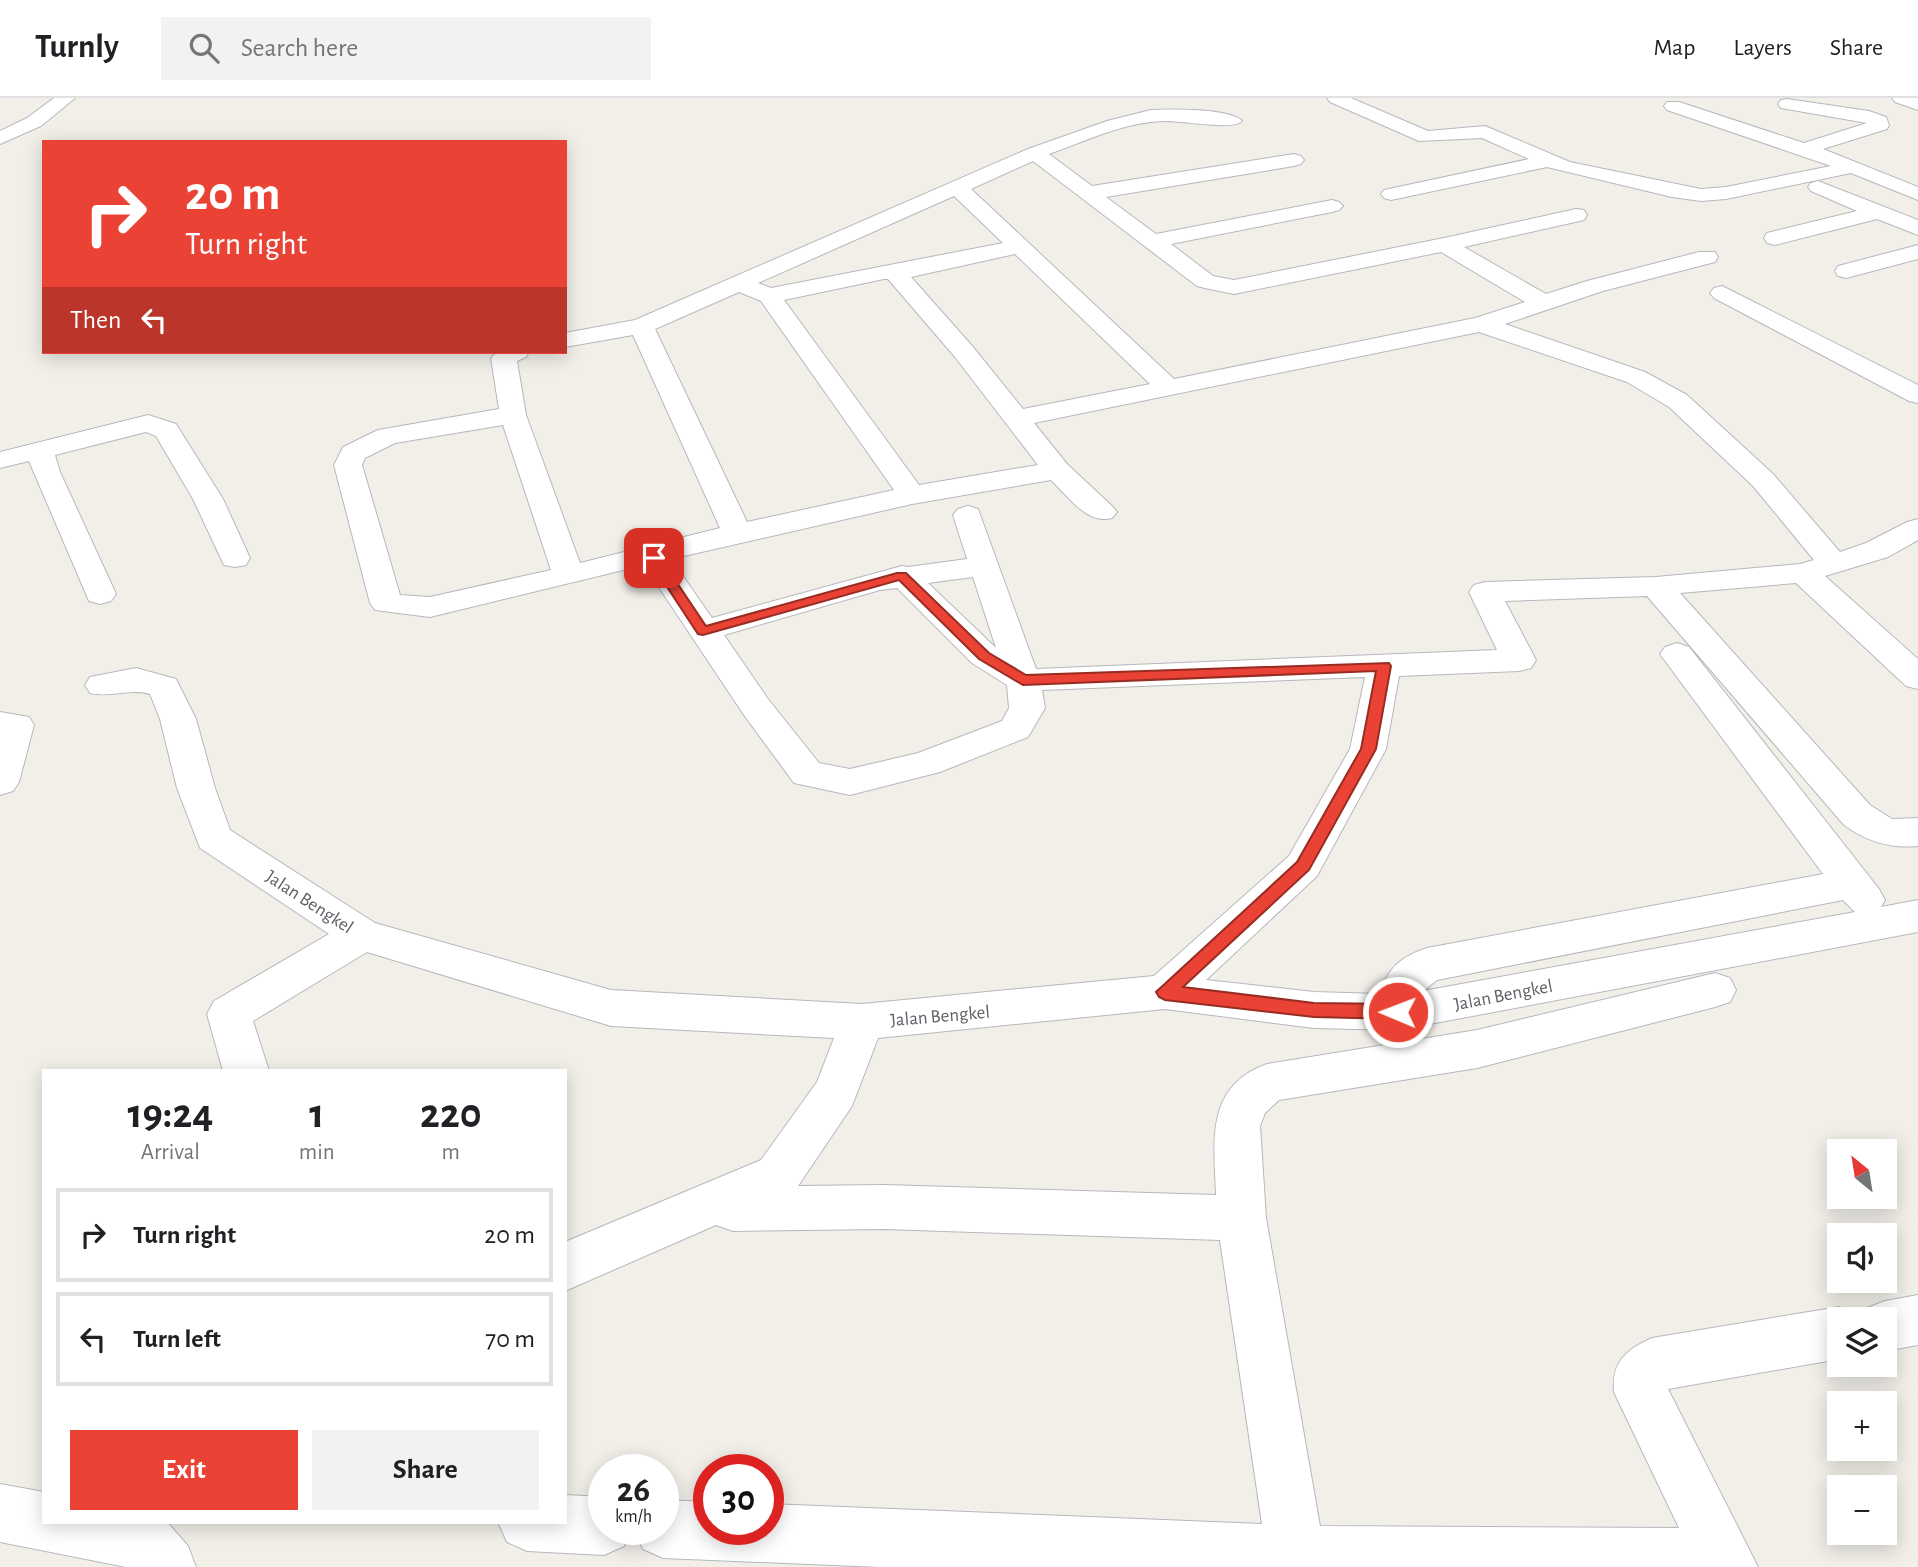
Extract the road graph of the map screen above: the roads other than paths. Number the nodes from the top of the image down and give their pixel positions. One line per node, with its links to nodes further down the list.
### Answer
1 (66, 98): 8 (street)
2 (1336, 98): 12 (street)
3 (1901, 98): 5 (street)
4 (1787, 104): 9 (street)
5 (1918, 105)
6 (1673, 106): 9 (street)
7 (1233, 121): 10 (street)
8 (0, 138)
9 (1804, 149): 13 (street)
10 (1035, 153): 16 (street); 18 (street)
11 (1294, 160): 18 (street)
12 (1546, 161): 13 (street); 19 (street)
13 (1853, 167): 15 (street)
14 (1918, 183): 15 (street)
15 (1897, 186): 20 (street)
16 (957, 187): 28 (street); 33 (street)
17 (1818, 187): 22 (street)
18 (1090, 193): 26 (street)
19 (1391, 194)
20 (1918, 194)
21 (1332, 206): 26 (street)
22 (1878, 212): 24 (street); 25 (street)
23 (1576, 215): 27 (street)
24 (1918, 228)
25 (1775, 238)
26 (1154, 241): 27 (street)
27 (1444, 245): 36 (street)
28 (1020, 246): 32 (street); 41 (street)
29 (1918, 252): 31 (street)
30 (1707, 257): 36 (street)
31 (1846, 271)
32 (895, 274): 35 (street); 44 (street)
33 (739, 283): 35 (street); 38 (street)
34 (1722, 293): 42 (street)
35 (769, 296): 48 (street)
36 (1544, 303): 37 (street)
37 (1480, 324): 41 (street); 55 (street)
38 (641, 326): 39 (street); 52 (street)
39 (567, 340)
40 (513, 354): 43 (street)
41 (1168, 387): 44 (street)
42 (1918, 395)
43 (513, 415): 58 (street); 58 (street)
44 (1016, 419): 47 (street)
45 (40, 451): 46 (street); 53 (street); 61 (street)
46 (0, 460)
47 (1057, 470): 48 (street); 49 (street)
48 (912, 495): 52 (street)
49 (1102, 512)
50 (968, 515): 56 (street)
51 (1918, 528): 55 (street)
52 (737, 533): 58 (street)
53 (235, 558)
54 (654, 558): 62 (street)
55 (1835, 565): 57 (street)
56 (985, 566): 59 (street); 66 (street)
57 (1803, 573): 60 (street); 65 (street)
58 (569, 575)
59 (902, 576): 62 (street); 66 (street)
60 (1656, 586): 64 (street); 70 (street)
61 (100, 594)
62 (703, 631): 66 (street)
63 (1677, 654): 71 (street)
64 (1384, 666): 66 (street); 75 (street)
65 (1918, 678)
66 (1023, 680)
67 (102, 685): 73 (street, Jalan Bengkel)
68 (0, 724): 69 (street)
69 (0, 782)
70 (1918, 832)
71 (1852, 883): 72 (street); 76 (street)
72 (1899, 919): 76 (street, Jalan Bengkel)
73 (362, 935): 77 (street, Jalan Bengkel); 78 (street)
74 (1715, 990): 80 (street)
75 (1165, 992): 76 (street, Jalan Bengkel); 77 (street, Jalan Bengkel)
76 (1398, 1012)
77 (862, 1022): 81 (street)
78 (245, 1069)
79 (733, 1209): 80 (street)
80 (1241, 1219): 92 (street)
81 (567, 1266)
82 (1918, 1320): 83 (street)
83 (1897, 1324)
84 (1827, 1335): 93 (street)
85 (0, 1513): 86 (street)
86 (42, 1521)
87 (59, 1524): 91 (street)
88 (566, 1524): 89 (street)
89 (588, 1525)
90 (679, 1530): 92 (street)
91 (160, 1544)
92 (1296, 1561): 93 (street)
93 (1705, 1562)

